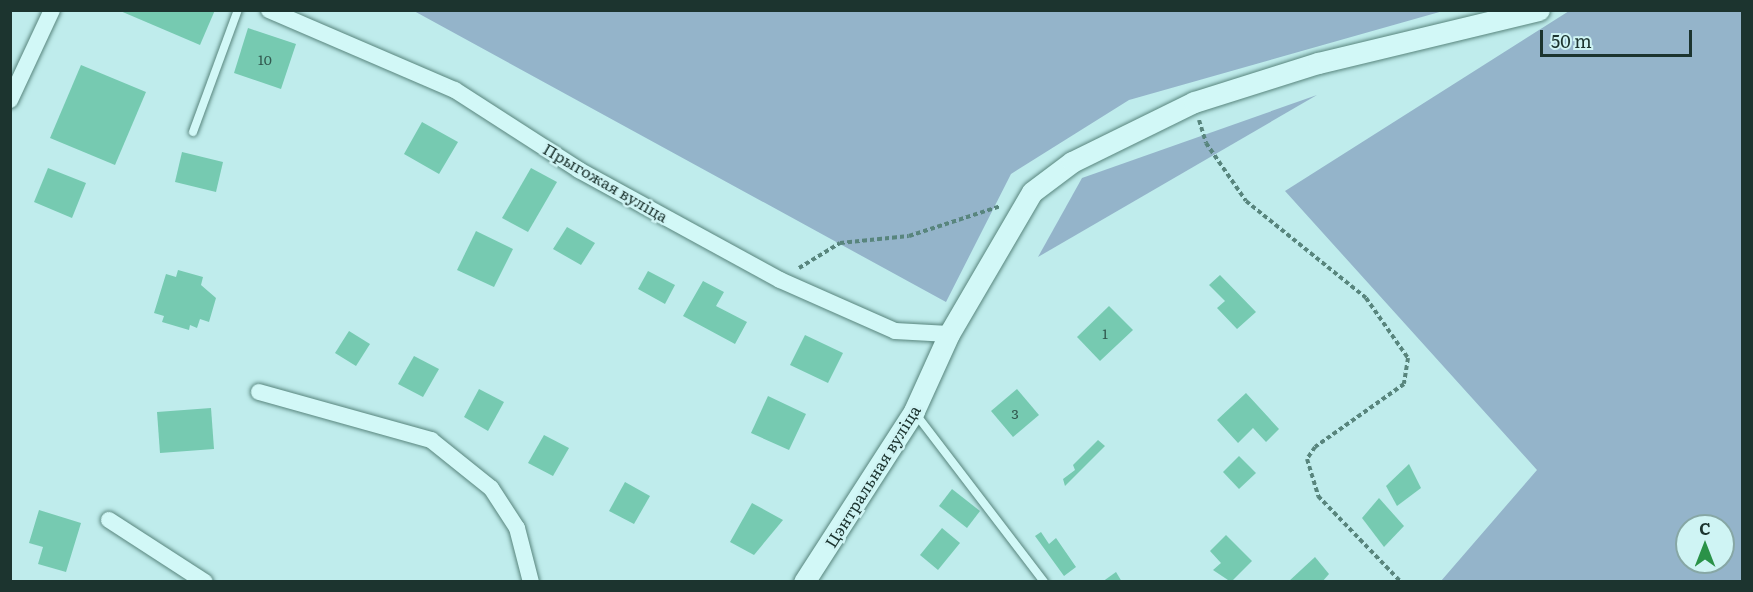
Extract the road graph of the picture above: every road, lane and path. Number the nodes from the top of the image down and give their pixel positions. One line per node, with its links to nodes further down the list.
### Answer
1 (52, 10): 5 (street)
2 (238, 10): 7 (lane)
3 (269, 10): 9 (street, Прыгожая вуліца)
4 (1539, 10): 6 (street)
5 (10, 100)
6 (1194, 102): 8 (street); 18 (path)
7 (193, 132)
8 (1032, 192): 9 (path); 10 (street, Цэнтральная вуліца)
9 (780, 280): 10 (street, Прыгожая вуліца)
10 (949, 334): 12 (street, Цэнтральная вуліца)
11 (259, 392): 15 (street)
12 (914, 411): 16 (street, Цэнтральная вуліца); 17 (lane)
13 (109, 520): 14 (street)
14 (205, 582)
15 (531, 582)
16 (804, 582)
17 (1044, 582)
18 (1401, 582)

